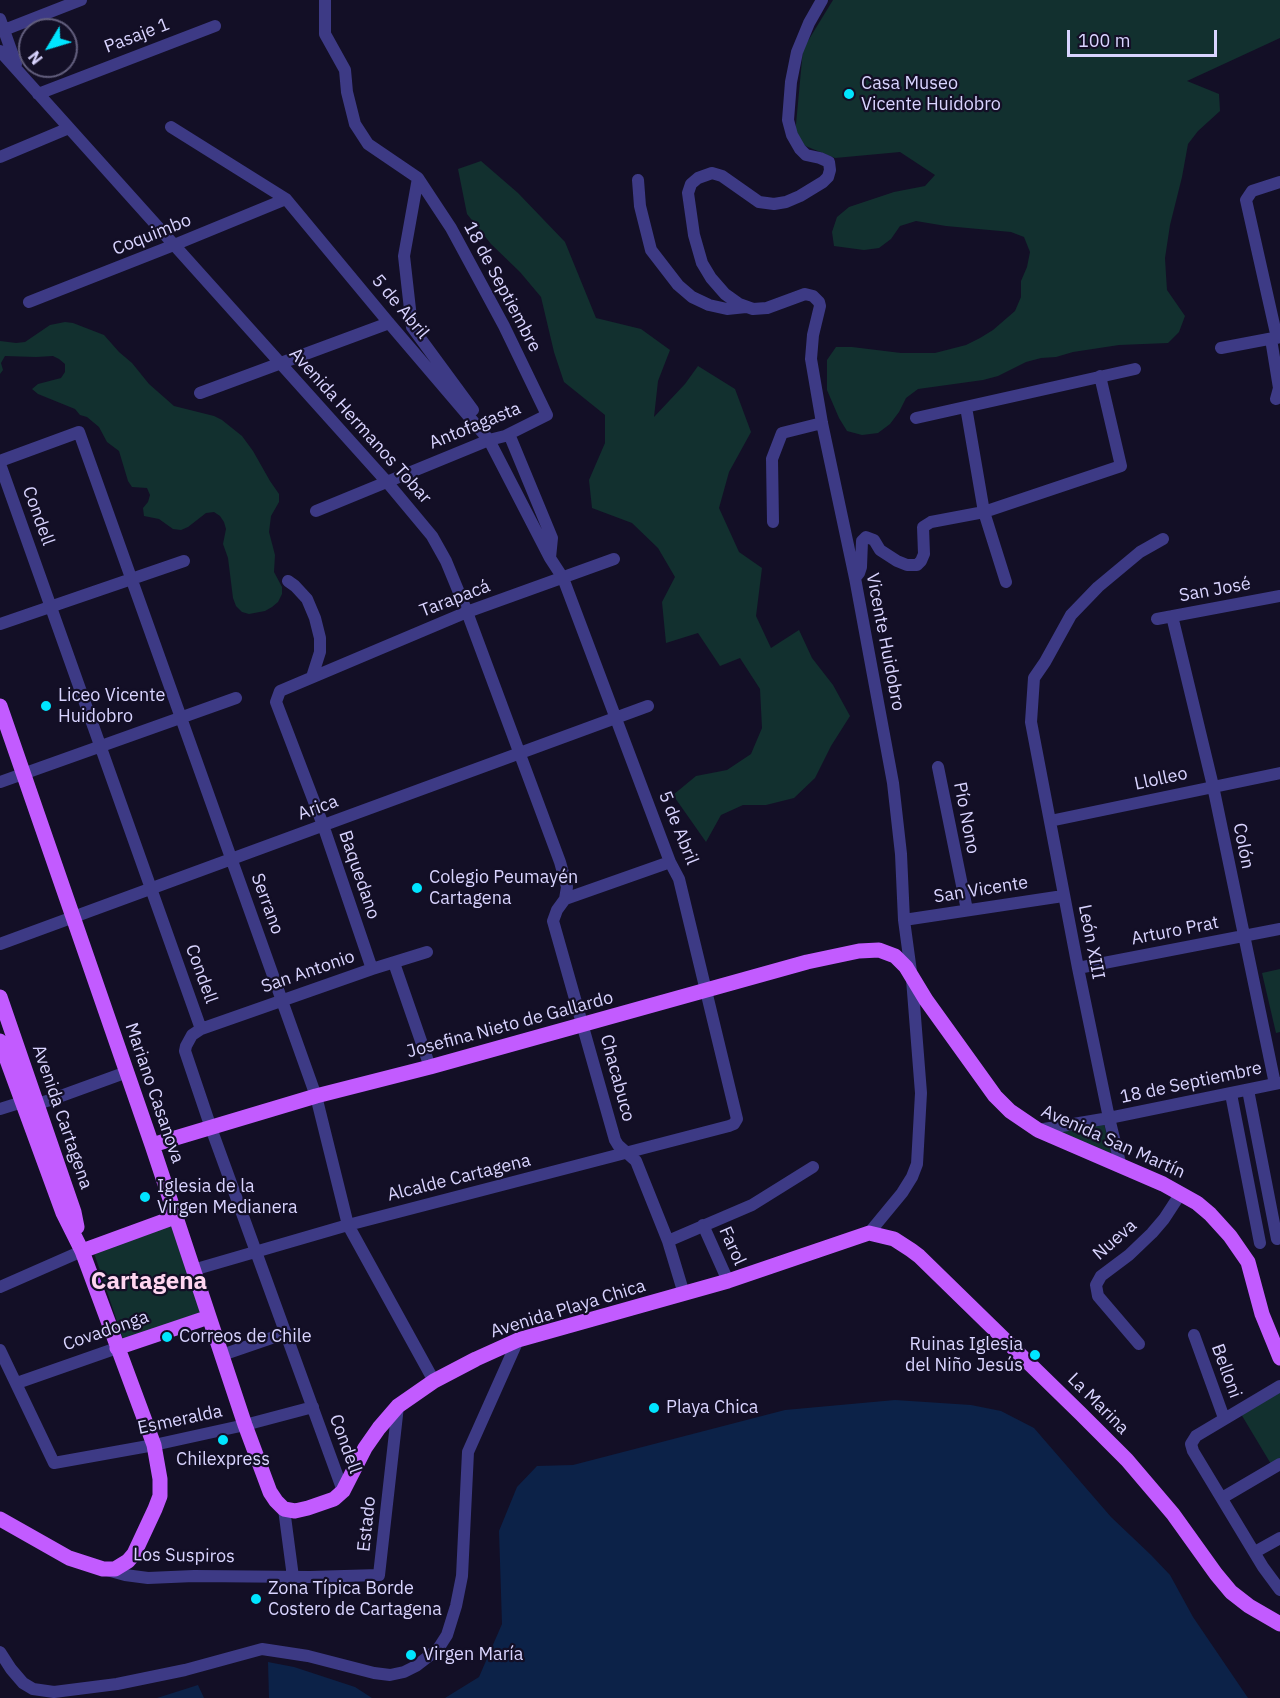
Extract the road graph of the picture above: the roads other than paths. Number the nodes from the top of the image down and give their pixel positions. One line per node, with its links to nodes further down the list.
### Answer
1 (81, 0): 4 (street)
2 (325, 0): 13 (street)
3 (822, 0): 19 (street)
4 (2, 24): 7 (street)
5 (215, 26): 9 (street, Pasaje 1)
6 (0, 51): 7 (street, Avenida Hermanos Tobar)
7 (18, 71)
8 (24, 78): 9 (street, Avenida Hermanos Tobar)
9 (38, 93): 11 (street, Avenida Hermanos Tobar)
10 (171, 127): 16 (street, 5 de Abril)
11 (69, 128): 12 (street); 17 (street, Avenida Hermanos Tobar)
12 (0, 158)
13 (418, 178): 29 (street, 18 de Septiembre); 33 (street)
14 (638, 180): 19 (street)
15 (1280, 182): 21 (street)
16 (286, 199): 17 (street, Coquimbo); 20 (street, 5 de Abril)
17 (174, 245): 18 (street, Coquimbo); 23 (street, Avenida Hermanos Tobar)
18 (29, 302)
19 (746, 307): 31 (street, Vicente Huidobro)
20 (389, 323): 23 (street); 33 (street, 5 de Abril)
21 (1276, 338): 22 (street); 27 (street)
22 (1221, 348)
23 (280, 363): 26 (street); 35 (street, Avenida Hermanos Tobar)
24 (1135, 369): 25 (street)
25 (1100, 376): 28 (street); 37 (street)
26 (200, 393)
27 (1276, 399)
28 (966, 407): 30 (street); 37 (street)
29 (547, 415): 32 (street, Antofagasta)
30 (916, 418)
31 (822, 423): 38 (street); 44 (street, Vicente Huidobro)
32 (509, 434): 33 (street, Antofagasta); 40 (street, 5 de Abril)
33 (489, 440): 35 (street, Antofagasta); 40 (street, 5 de Abril)
34 (0, 462): 45 (street, Serrano); 49 (street, Condell)
35 (387, 482): 36 (street, Antofagasta); 50 (street, Avenida Hermanos Tobar)
36 (316, 511)
37 (984, 512): 44 (street); 47 (street)
38 (773, 522)
39 (1163, 539): 67 (street, León XIII)
40 (550, 558): 43 (street, 5 de Abril)
41 (614, 559): 43 (street, Tarapacá)
42 (184, 561): 45 (street)
43 (563, 578): 50 (street, Tarapacá); 59 (street, 5 de Abril)
44 (855, 578): 76 (street, Vicente Huidobro)
45 (131, 579): 49 (street); 58 (street, Serrano)
46 (288, 581): 54 (street)
47 (1006, 582)
48 (1280, 596): 51 (street, San José)
49 (51, 607): 53 (street); 60 (street, Condell)
50 (467, 612): 54 (street, Tarapacá); 61 (street, Avenida Hermanos Tobar)
51 (1172, 616): 52 (street, San José); 66 (street, Colón)
52 (1157, 619)
53 (0, 624)
54 (312, 677): 68 (street, Baquedano)
55 (236, 698): 58 (street)
56 (0, 706): 64 (main road, Mariano Casanova)
57 (648, 706): 59 (street, Arica)
58 (181, 717): 60 (street); 69 (street, Serrano)
59 (616, 718): 61 (street, Arica); 70 (street, 5 de Abril)
60 (100, 746): 64 (street); 71 (street, Condell)
61 (519, 754): 68 (street, Arica); 73 (street, Avenida Hermanos Tobar)
62 (938, 767): 74 (street, Pío Nono)
63 (1280, 773): 66 (street, Llolleo)
64 (24, 774): 65 (street); 75 (main road, Mariano Casanova)
65 (0, 782)
66 (1213, 786): 67 (street, Llolleo); 78 (street, Colón)
67 (1050, 821): 72 (street, León XIII)
68 (323, 825): 69 (street, Arica); 84 (street, Baquedano)
69 (231, 859): 71 (street, Arica); 88 (street, Serrano)
70 (670, 862): 73 (street); 86 (street, 5 de Abril)
71 (151, 888): 75 (street, Arica); 90 (street, Condell)
72 (1063, 896): 74 (street, San Vicente); 83 (street, León XIII)
73 (566, 899): 89 (street, Chacabuco)
74 (967, 910): 76 (street, San Vicente)
75 (73, 917): 79 (street, Arica); 93 (main road, Mariano Casanova)
76 (903, 920): 85 (street, Vicente Huidobro)
77 (1280, 929): 78 (street, Arturo Prat)
78 (1243, 936): 83 (street, Arturo Prat); 94 (street, Colón)
79 (0, 944)
80 (879, 950): 85 (main road, Avenida San Martín); 86 (main road, Josefina Nieto de Gallardo)
81 (427, 952): 82 (street, San Antonio)
82 (394, 963): 84 (street, San Antonio); 92 (street)
83 (1078, 968): 100 (street, León XIII)
84 (372, 969): 88 (street, San Antonio)
85 (912, 979): 103 (main road, Avenida San Martín); 112 (street, Vicente Huidobro)
86 (707, 990): 89 (main road, Josefina Nieto de Gallardo); 101 (street, 5 de Abril)
87 (0, 997): 98 (main road, Avenida Cartagena)
88 (282, 1000): 90 (street, San Antonio); 97 (street, Serrano)
89 (584, 1025): 92 (main road, Josefina Nieto de Gallardo); 105 (street, Chacabuco)
90 (201, 1029): 102 (street, Condell)
91 (0, 1041): 98 (main road, Avenida Cartagena)
92 (430, 1067): 97 (main road, Josefina Nieto de Gallardo)
93 (127, 1072): 98 (street); 104 (main road, Mariano Casanova)
94 (1277, 1084): 95 (street, 18 de Septiembre)
95 (1248, 1090): 96 (street, 18 de Septiembre); 113 (street)
96 (1231, 1094): 100 (street, 18 de Septiembre); 115 (street)
97 (316, 1096): 102 (main road, Josefina Nieto de Gallardo); 110 (street, Serrano)
98 (30, 1104): 99 (street); 117 (main road, Avenida Cartagena)
99 (0, 1109)
100 (1109, 1118): 103 (street, 18 de Septiembre); 107 (street, León XIII)
101 (734, 1124): 105 (street, Alcalde Cartagena)
102 (211, 1128): 104 (main road, Josefina Nieto de Gallardo); 118 (street, Condell)
103 (1038, 1130): 107 (main road, Avenida San Martín)
104 (152, 1145): 109 (main road, Mariano Casanova)
105 (628, 1153): 110 (street, Alcalde Cartagena); 114 (street, Chacabuco)
106 (813, 1167): 111 (street)
107 (1121, 1167): 108 (main road, Avenida San Martín)
108 (1181, 1193): 116 (main road, Avenida San Martín); 127 (street, Nueva)
109 (175, 1217): 117 (main road); 119 (main road, Mariano Casanova)
110 (348, 1225): 118 (street, Alcalde Cartagena); 132 (street, Serrano)
111 (703, 1225): 114 (street); 120 (street, Farol)
112 (869, 1233): 120 (main road, Avenida Playa Chica); 151 (main road, La Marina)
113 (1279, 1239): 115 (street)
114 (668, 1240): 122 (street, Chacabuco)
115 (1260, 1243): 116 (street)
116 (1239, 1247): 131 (main road, Avenida San Martín)
117 (82, 1251): 121 (street); 128 (main road, Avenida Cartagena)
118 (256, 1252): 119 (street, Alcalde Cartagena); 124 (street, Condell)
119 (193, 1270): 123 (main road, Mariano Casanova)
120 (728, 1281): 122 (main road, Avenida Playa Chica)
121 (0, 1287)
122 (684, 1294): 126 (main road, Avenida Playa Chica)
123 (209, 1317): 128 (main road, Covadonga); 130 (main road, Mariano Casanova)
124 (286, 1333): 130 (street); 136 (street, Condell)
125 (1194, 1335): 137 (street, Belloni)
126 (518, 1340): 132 (main road, Avenida Playa Chica); 152 (street)
127 (1138, 1344)
128 (117, 1348): 133 (street, Covadonga); 139 (main road, Avenida Cartagena)
129 (0, 1350): 133 (street)
130 (222, 1355): 138 (main road, Mariano Casanova)
131 (1280, 1358)
132 (434, 1381): 135 (main road, Avenida Playa Chica)
133 (17, 1383): 139 (street, Esmeralda)
134 (1280, 1386): 137 (street)
135 (398, 1406): 141 (main road, Avenida Playa Chica); 148 (street, Estado)
136 (313, 1407): 138 (street, Esmeralda); 141 (street, Condell)
137 (1224, 1418): 142 (street)
138 (246, 1425): 139 (street, Esmeralda); 143 (main road, Mariano Casanova)
139 (154, 1445): 147 (main road, Avenida Cartagena)
140 (1280, 1464): 142 (street)
141 (343, 1491): 143 (main road)
142 (1222, 1498): 146 (street)
143 (284, 1509): 149 (street)
144 (0, 1519): 147 (main road, Los Suspiros)
145 (1280, 1538): 146 (street)
146 (1255, 1552): 150 (street)
147 (103, 1569): 149 (street, Los Suspiros)
148 (379, 1575): 149 (street, Los Suspiros)
149 (293, 1577)
150 (1280, 1590)
151 (1280, 1624)
152 (0, 1653)

